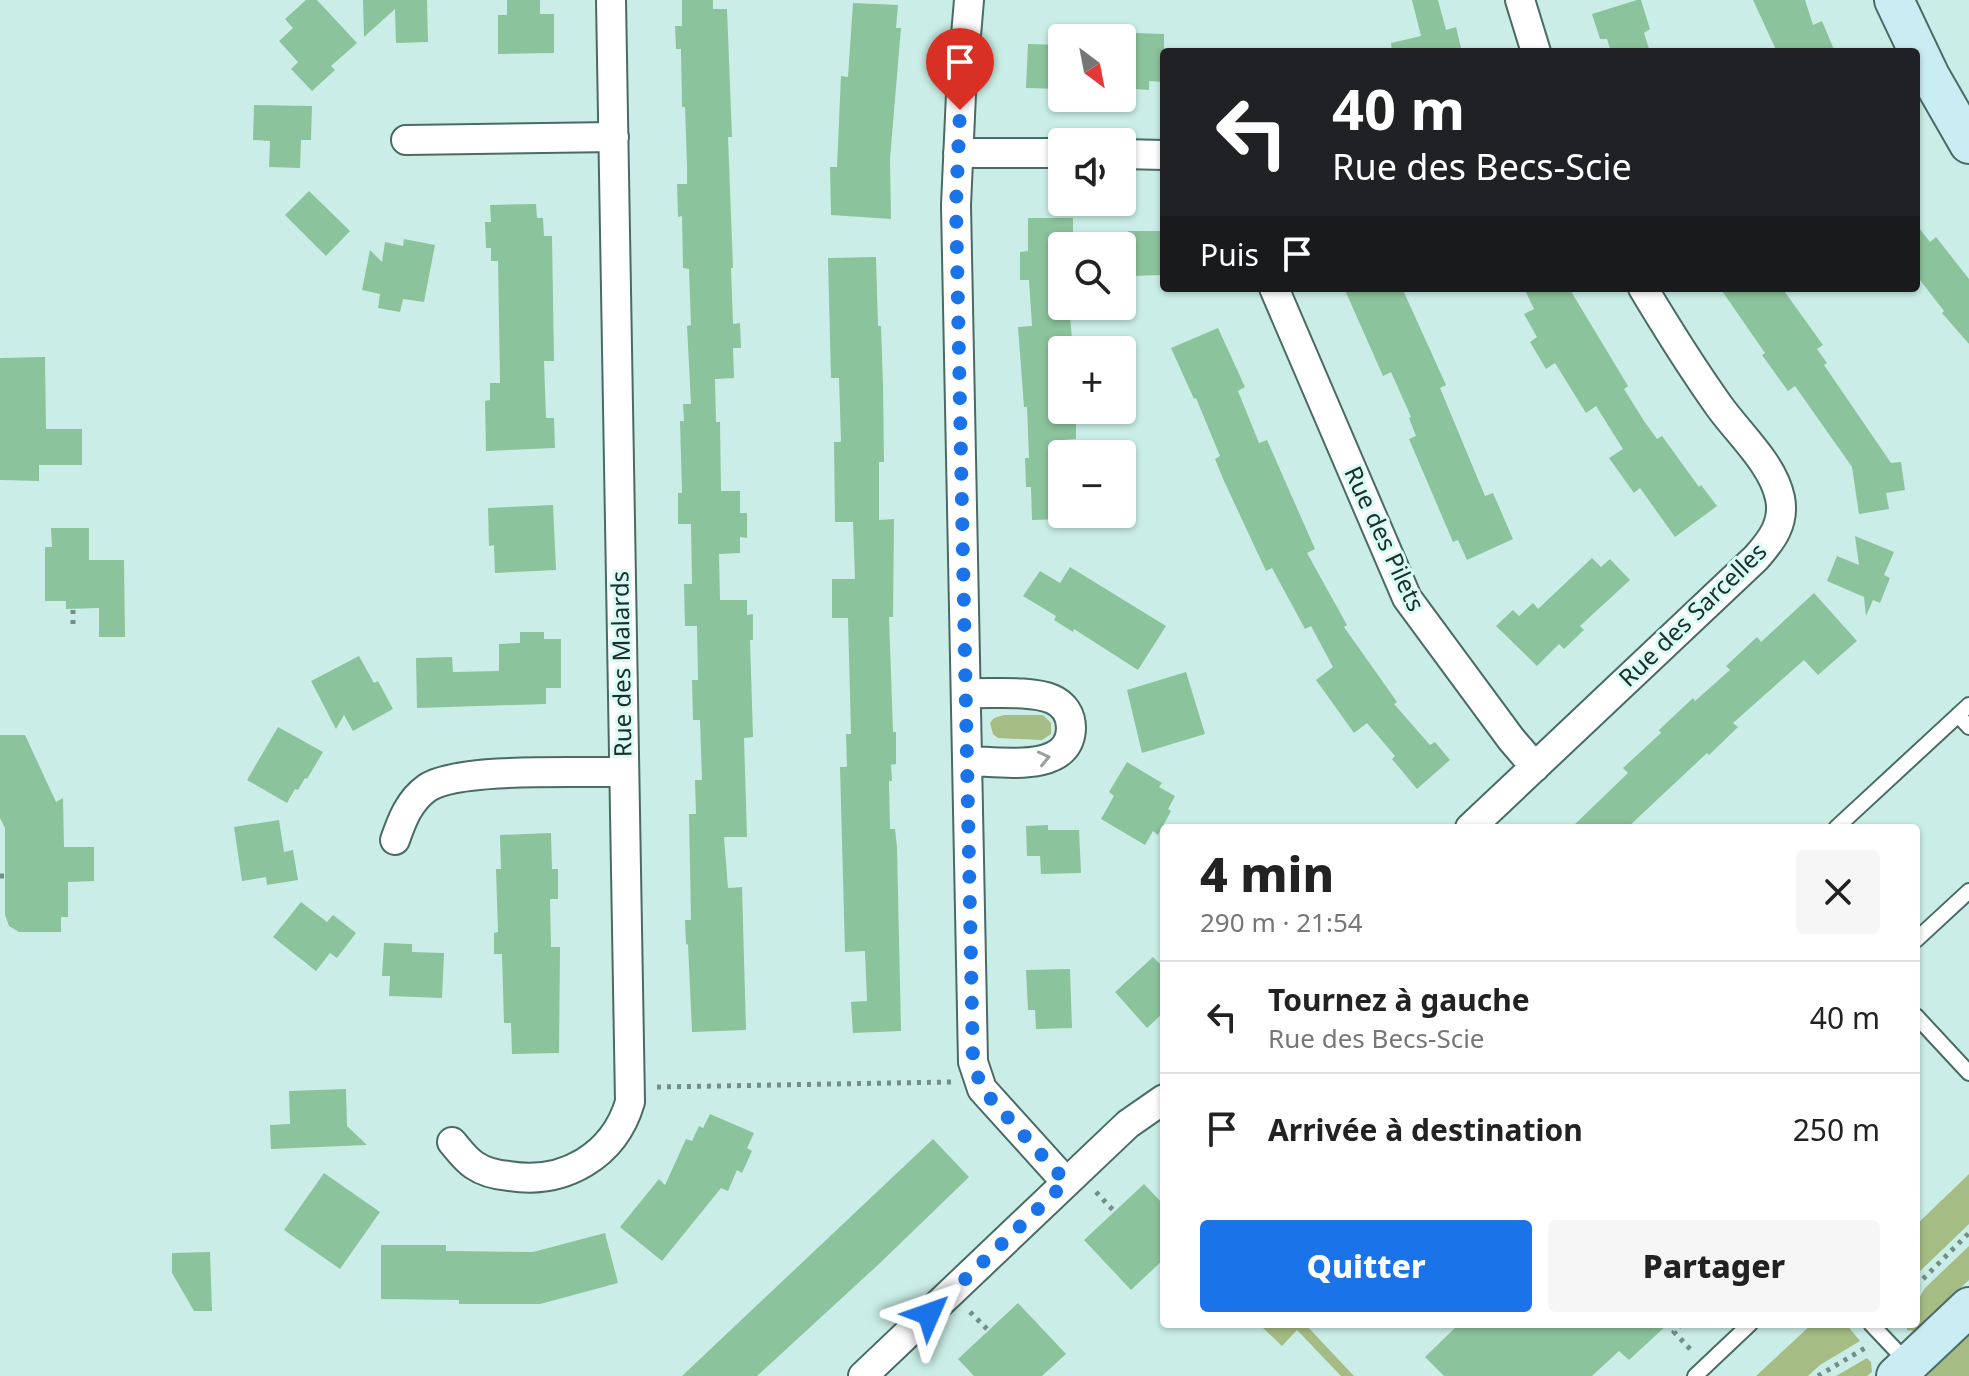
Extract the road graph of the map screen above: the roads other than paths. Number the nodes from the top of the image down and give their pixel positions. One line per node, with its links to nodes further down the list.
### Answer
1 (611, 0): 8 (street, Rue des Malards)
2 (969, 0): 11 (street)
3 (1520, 0): 5 (street)
4 (1894, 0): 6 (street)
5 (1535, 48)
6 (1917, 48)
7 (1920, 55): 10 (street)
8 (614, 137): 9 (street); 22 (street, Rue des Malards)
9 (406, 140)
10 (1969, 144)
11 (958, 153): 12 (street); 17 (street)
12 (1048, 153)
13 (1136, 154): 14 (street)
14 (1160, 155)
15 (1276, 292): 21 (street, Rue des Pilets)
16 (1646, 292): 21 (street, Rue des Sarcelles)
17 (966, 693): 20 (street); 20 (street, one-way to 17)
18 (1963, 710): 19 (lane); 24 (lane)
19 (1969, 727)
20 (967, 761): 32 (street)
21 (1535, 767): 23 (street, Rue des Sarcelles)
22 (624, 772): 25 (street); 31 (street, Rue des Malards)
23 (1474, 824)
24 (1840, 824)
25 (395, 840)
26 (1969, 891): 27 (lane)
27 (1920, 936)
28 (1920, 1020): 29 (lane)
29 (1969, 1073)
30 (1160, 1102): 32 (street)
31 (452, 1142)
32 (1079, 1185): 37 (street)
33 (1969, 1307): 36 (street)
34 (1746, 1328): 38 (lane)
35 (1874, 1328): 36 (lane)
36 (1903, 1370)
37 (863, 1376)
38 (1695, 1376)

